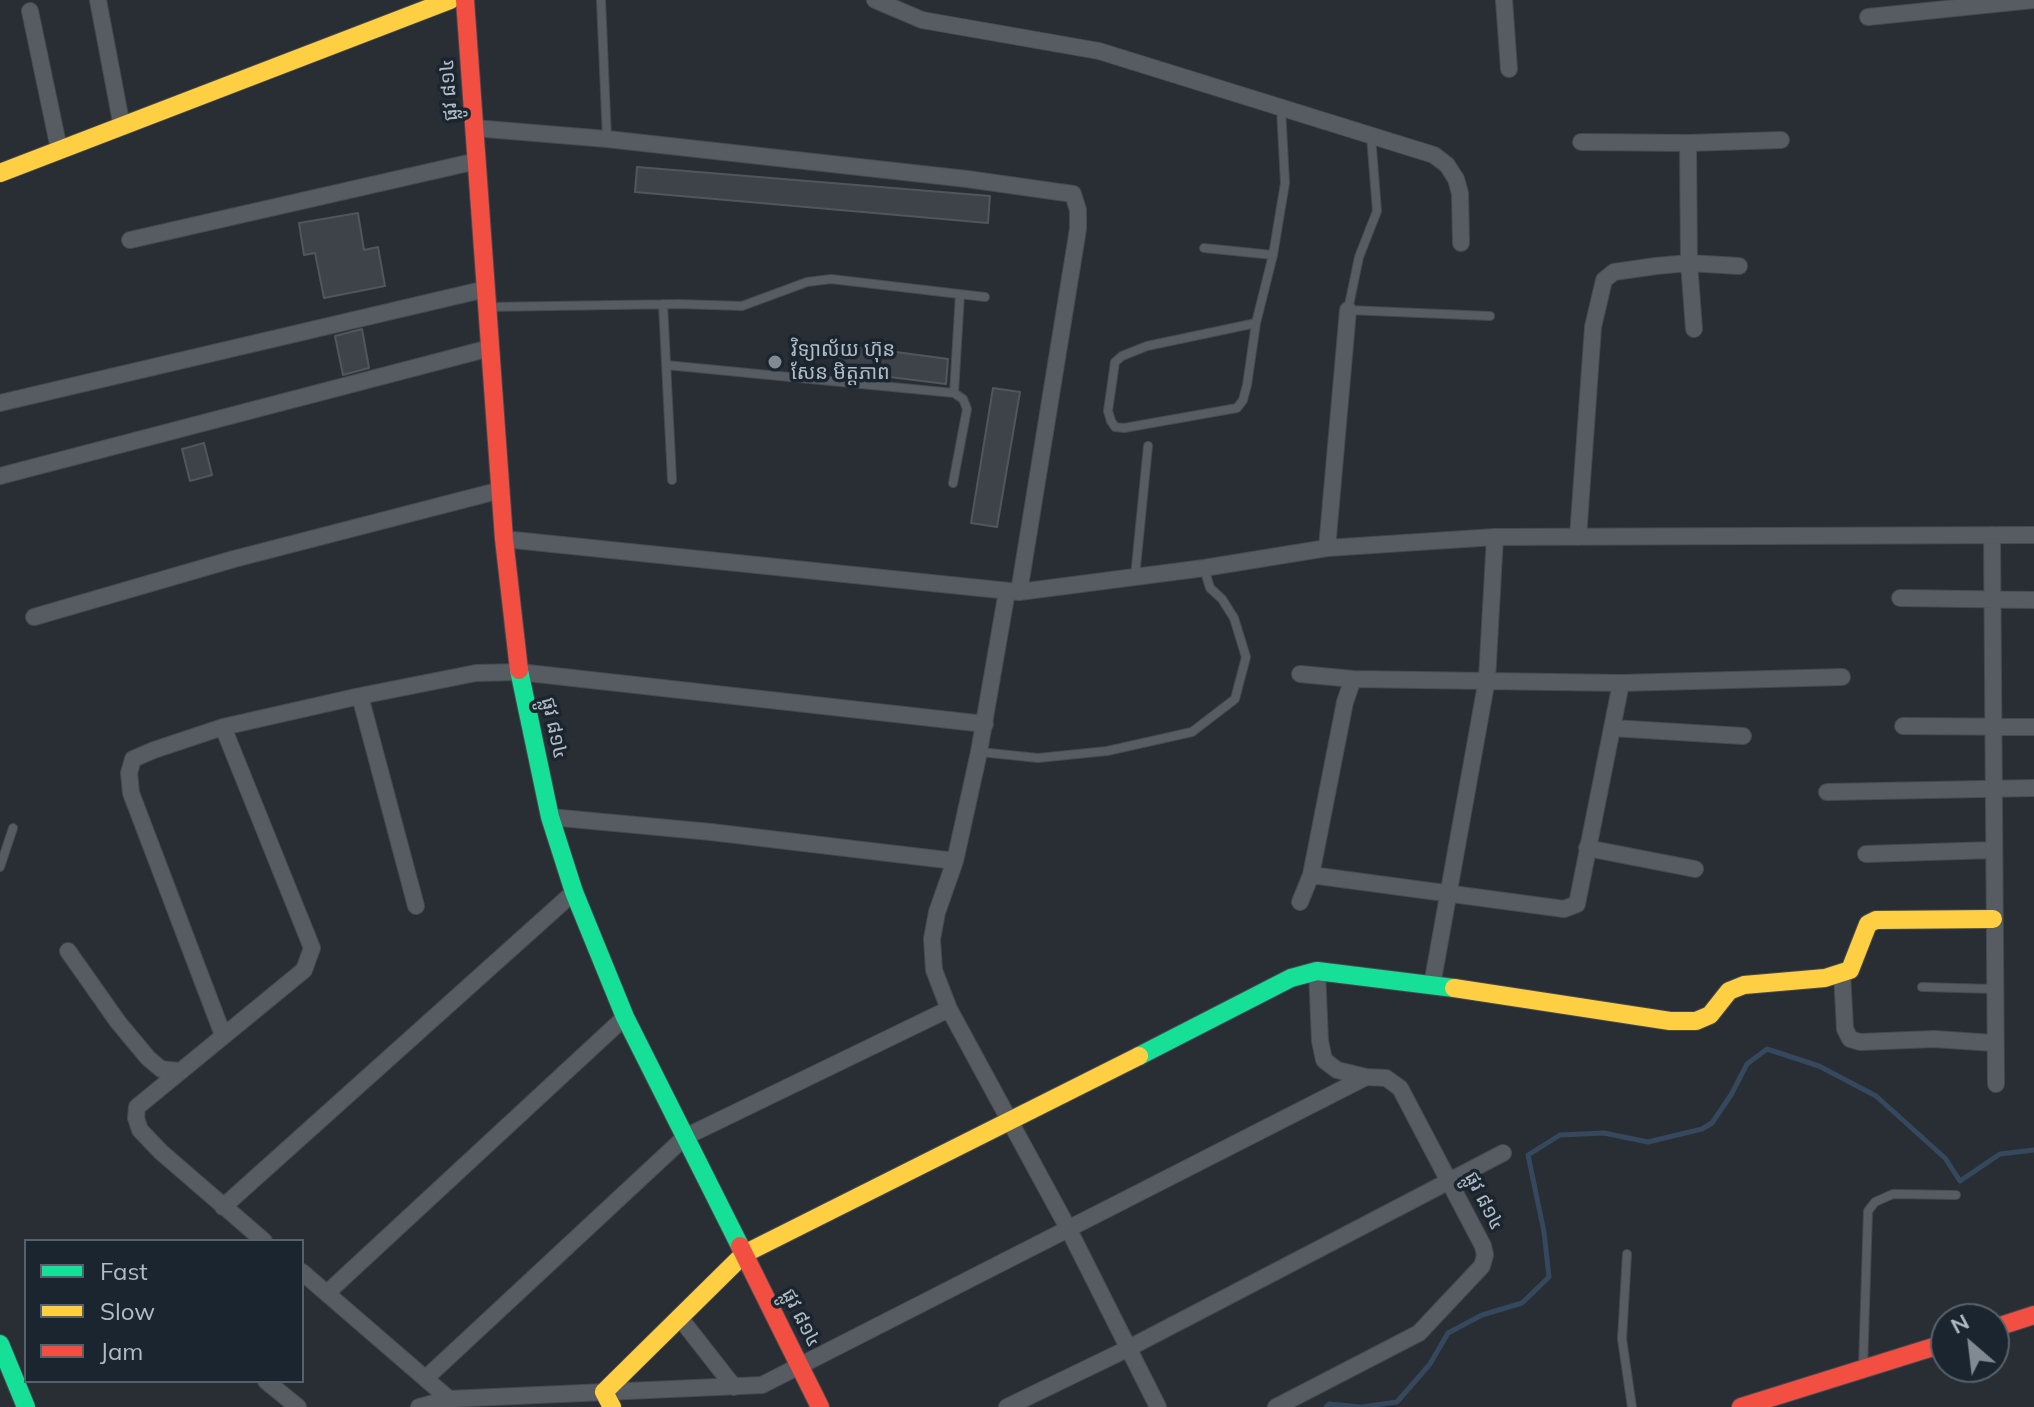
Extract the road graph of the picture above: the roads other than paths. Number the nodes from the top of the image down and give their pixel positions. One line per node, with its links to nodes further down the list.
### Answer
1 (98, 0): 12 (street)
2 (450, 0): 12 (street)
3 (465, 0): 13 (street, ផ្លូវ ៨១៤)
4 (601, 0): 15 (lane)
5 (875, 0): 11 (street)
6 (1504, 0): 10 (street)
7 (2034, 0): 9 (street)
8 (30, 11): 19 (street)
9 (1868, 17)
10 (1509, 69)
11 (1281, 108): 14 (street); 25 (lane)
12 (122, 127): 19 (street)
13 (474, 128): 15 (street); 20 (street, ផ្លូវ ៨១៤)
14 (1371, 136): 23 (street); 32 (lane)
15 (607, 139): 53 (street)
16 (1781, 140): 18 (street)
17 (1581, 142): 18 (street)
18 (1688, 143): 26 (street)
19 (59, 149): 21 (street)
20 (477, 161): 22 (street); 30 (street, ផ្លូវ ៨១៤)
21 (0, 173)
22 (130, 240)
23 (1461, 243)
24 (1204, 248): 25 (lane)
25 (1273, 255): 34 (lane)
26 (1689, 263): 27 (street); 35 (street); 48 (street)
27 (1739, 266)
28 (960, 294): 29 (lane); 31 (lane); 38 (lane)
29 (985, 297)
30 (487, 298): 31 (lane); 36 (street, ផ្លូវ ៨១៤); 39 (street)
31 (663, 304): 37 (lane)
32 (1348, 310): 33 (lane); 50 (street)
33 (1490, 316)
34 (1256, 323): 34 (lane)
35 (1694, 329)
36 (490, 348): 41 (street); 44 (street, ផ្លូវ ៨១៤)
37 (666, 365): 38 (lane); 42 (lane)
38 (954, 393): 43 (lane)
39 (0, 403)
40 (1148, 446): 52 (lane)
41 (0, 476)
42 (672, 480)
43 (953, 483)
44 (501, 490): 49 (street, ផ្លូវ ៨១៤); 57 (street)
45 (1992, 535): 46 (street); 48 (street); 55 (street)
46 (2034, 535)
47 (1495, 537): 48 (street); 50 (street); 62 (street)
48 (1578, 537)
49 (504, 539): 53 (street); 58 (street, ផ្លូវ ៨១៤)
50 (1327, 548): 51 (street)
51 (1204, 568): 52 (street); 72 (lane)
52 (1135, 577): 53 (street)
53 (1013, 591): 65 (street)
54 (1900, 598): 55 (street)
55 (1993, 600): 56 (street); 68 (street)
56 (2034, 600)
57 (34, 617)
58 (519, 672): 64 (street); 65 (street); 76 (street, ផ្លូវ ៨១៤)
59 (1300, 674): 61 (street)
60 (1842, 677): 63 (street)
61 (1353, 679): 62 (street); 84 (street)
62 (1487, 679): 63 (street); 86 (street)
63 (1621, 683): 70 (street)
64 (360, 696): 67 (street); 88 (street)
65 (985, 724): 72 (street)
66 (1903, 726): 68 (street)
67 (223, 727): 98 (street); 98 (street)
68 (1994, 727): 69 (street); 74 (street)
69 (2034, 727)
70 (1612, 728): 71 (street); 78 (street)
71 (1743, 736)
72 (979, 752): 81 (street)
73 (2034, 788): 74 (street)
74 (1994, 789): 75 (street); 79 (street)
75 (1827, 792)
76 (550, 817): 81 (street); 85 (street, ផ្លូវ ៨១៤)
77 (13, 828): 82 (lane)
78 (1587, 848): 83 (street); 86 (street)
79 (1994, 850): 80 (street); 89 (street)
80 (1866, 854)
81 (955, 861): 96 (street)
82 (0, 867)
83 (1695, 869)
84 (1311, 875): 86 (street); 87 (street)
85 (574, 892): 97 (street, ផ្លូវ ៨១៤); 108 (street)
86 (1447, 893): 93 (street)
87 (1300, 902)
88 (416, 906)
89 (1993, 919): 92 (street); 95 (street)
90 (68, 951): 100 (street)
91 (1317, 971): 93 (street); 101 (street, ផ្លូវ ៨១៤); 103 (street)
92 (1842, 973): 93 (street); 99 (street)
93 (1432, 985)
94 (1922, 987): 95 (lane)
95 (1994, 989): 99 (street)
96 (949, 1009): 103 (street); 104 (street)
97 (625, 1017): 104 (street, ផ្លូវ ៨១៤); 114 (street)
98 (223, 1035): 100 (street)
99 (1994, 1043): 102 (street)
100 (178, 1071): 108 (street)
101 (1366, 1077): 106 (street, ផ្លូវ ៨១៤); 109 (street)
102 (1996, 1084)
103 (1011, 1122): 109 (street); 111 (street)
104 (685, 1137): 111 (street, ផ្លូវ ៨១៤); 123 (street)
105 (1503, 1153): 106 (street)
106 (1449, 1181): 120 (street); 134 (street, ផ្លូវ ៨១៤)
107 (1956, 1195): 122 (lane)
108 (223, 1207): 110 (street)
109 (1069, 1230): 120 (street); 121 (street)
110 (262, 1239)
111 (744, 1254): 116 (street); 121 (street, ផ្លូវ ៨១៤)
112 (1627, 1254): 135 (lane)
113 (304, 1274): 114 (street)
114 (327, 1293): 123 (street)
115 (2034, 1315): 117 (street)
116 (680, 1318): 125 (street); 126 (street)
117 (2010, 1323)
118 (0, 1344): 128 (street)
119 (1930, 1348): 122 (street)
120 (1127, 1349): 132 (street); 133 (street)
121 (800, 1367): 125 (street); 131 (street, ផ្លូវ ៨១៤)
122 (1863, 1369): 136 (street)
123 (426, 1378): 127 (street)
124 (268, 1383): 129 (street)
125 (734, 1387): 126 (street)
126 (608, 1399): 127 (street)
127 (450, 1403): 130 (street)
128 (26, 1407)
129 (298, 1407)
130 (419, 1407)
131 (820, 1407)
132 (1007, 1407)
133 (1158, 1407)
134 (1276, 1407)
135 (1632, 1407)
136 (1741, 1407)

